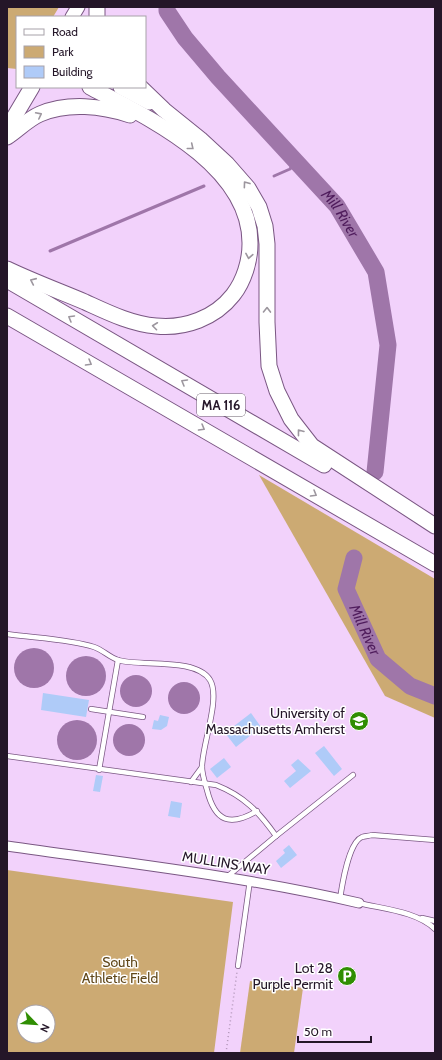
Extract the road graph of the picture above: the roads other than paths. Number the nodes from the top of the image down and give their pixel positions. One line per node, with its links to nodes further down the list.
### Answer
1 (78, 7): 2 (main road)
2 (73, 16)
3 (31, 88): 9 (main road)
4 (92, 88): 8 (main road)
5 (123, 88): 7 (main road)
6 (141, 88): 7 (main road)
7 (164, 110): 14 (main road, one-way to 7)
8 (159, 125): 10 (main road, one-way to 8); 11 (main road, one-way to 11)
9 (7, 129)
10 (7, 137)
11 (7, 269)
12 (7, 280): 15 (main road, MA 116, one-way to 12)
13 (7, 316): 16 (main road, MA 116, one-way to 16)
14 (435, 526)
15 (435, 530)
16 (435, 564)
17 (7, 634): 18 (lane)
18 (118, 660): 20 (lane); 23 (lane)
19 (91, 710): 20 (lane)
20 (109, 712): 21 (lane); 24 (lane)
21 (143, 717)
22 (7, 756): 24 (lane)
23 (202, 767): 26 (lane); 27 (lane)
24 (99, 770): 26 (lane)
25 (353, 775): 29 (lane)
26 (191, 782): 27 (lane)
27 (206, 784): 28 (lane); 28 (lane)
28 (257, 811): 29 (lane)
29 (276, 836): 32 (lane)
30 (435, 840): 34 (lane)
31 (7, 846): 32 (street, MULLINS WAY)
32 (228, 876): 33 (street, MULLINS WAY)
33 (250, 880): 34 (street, MULLINS WAY); 39 (lane)
34 (340, 898): 35 (street, MULLINS WAY)
35 (359, 903): 36 (lane, MULLINS WAY)
36 (415, 917): 37 (lane); 38 (lane, MULLINS WAY)
37 (435, 921)
38 (435, 929)
39 (238, 966)

